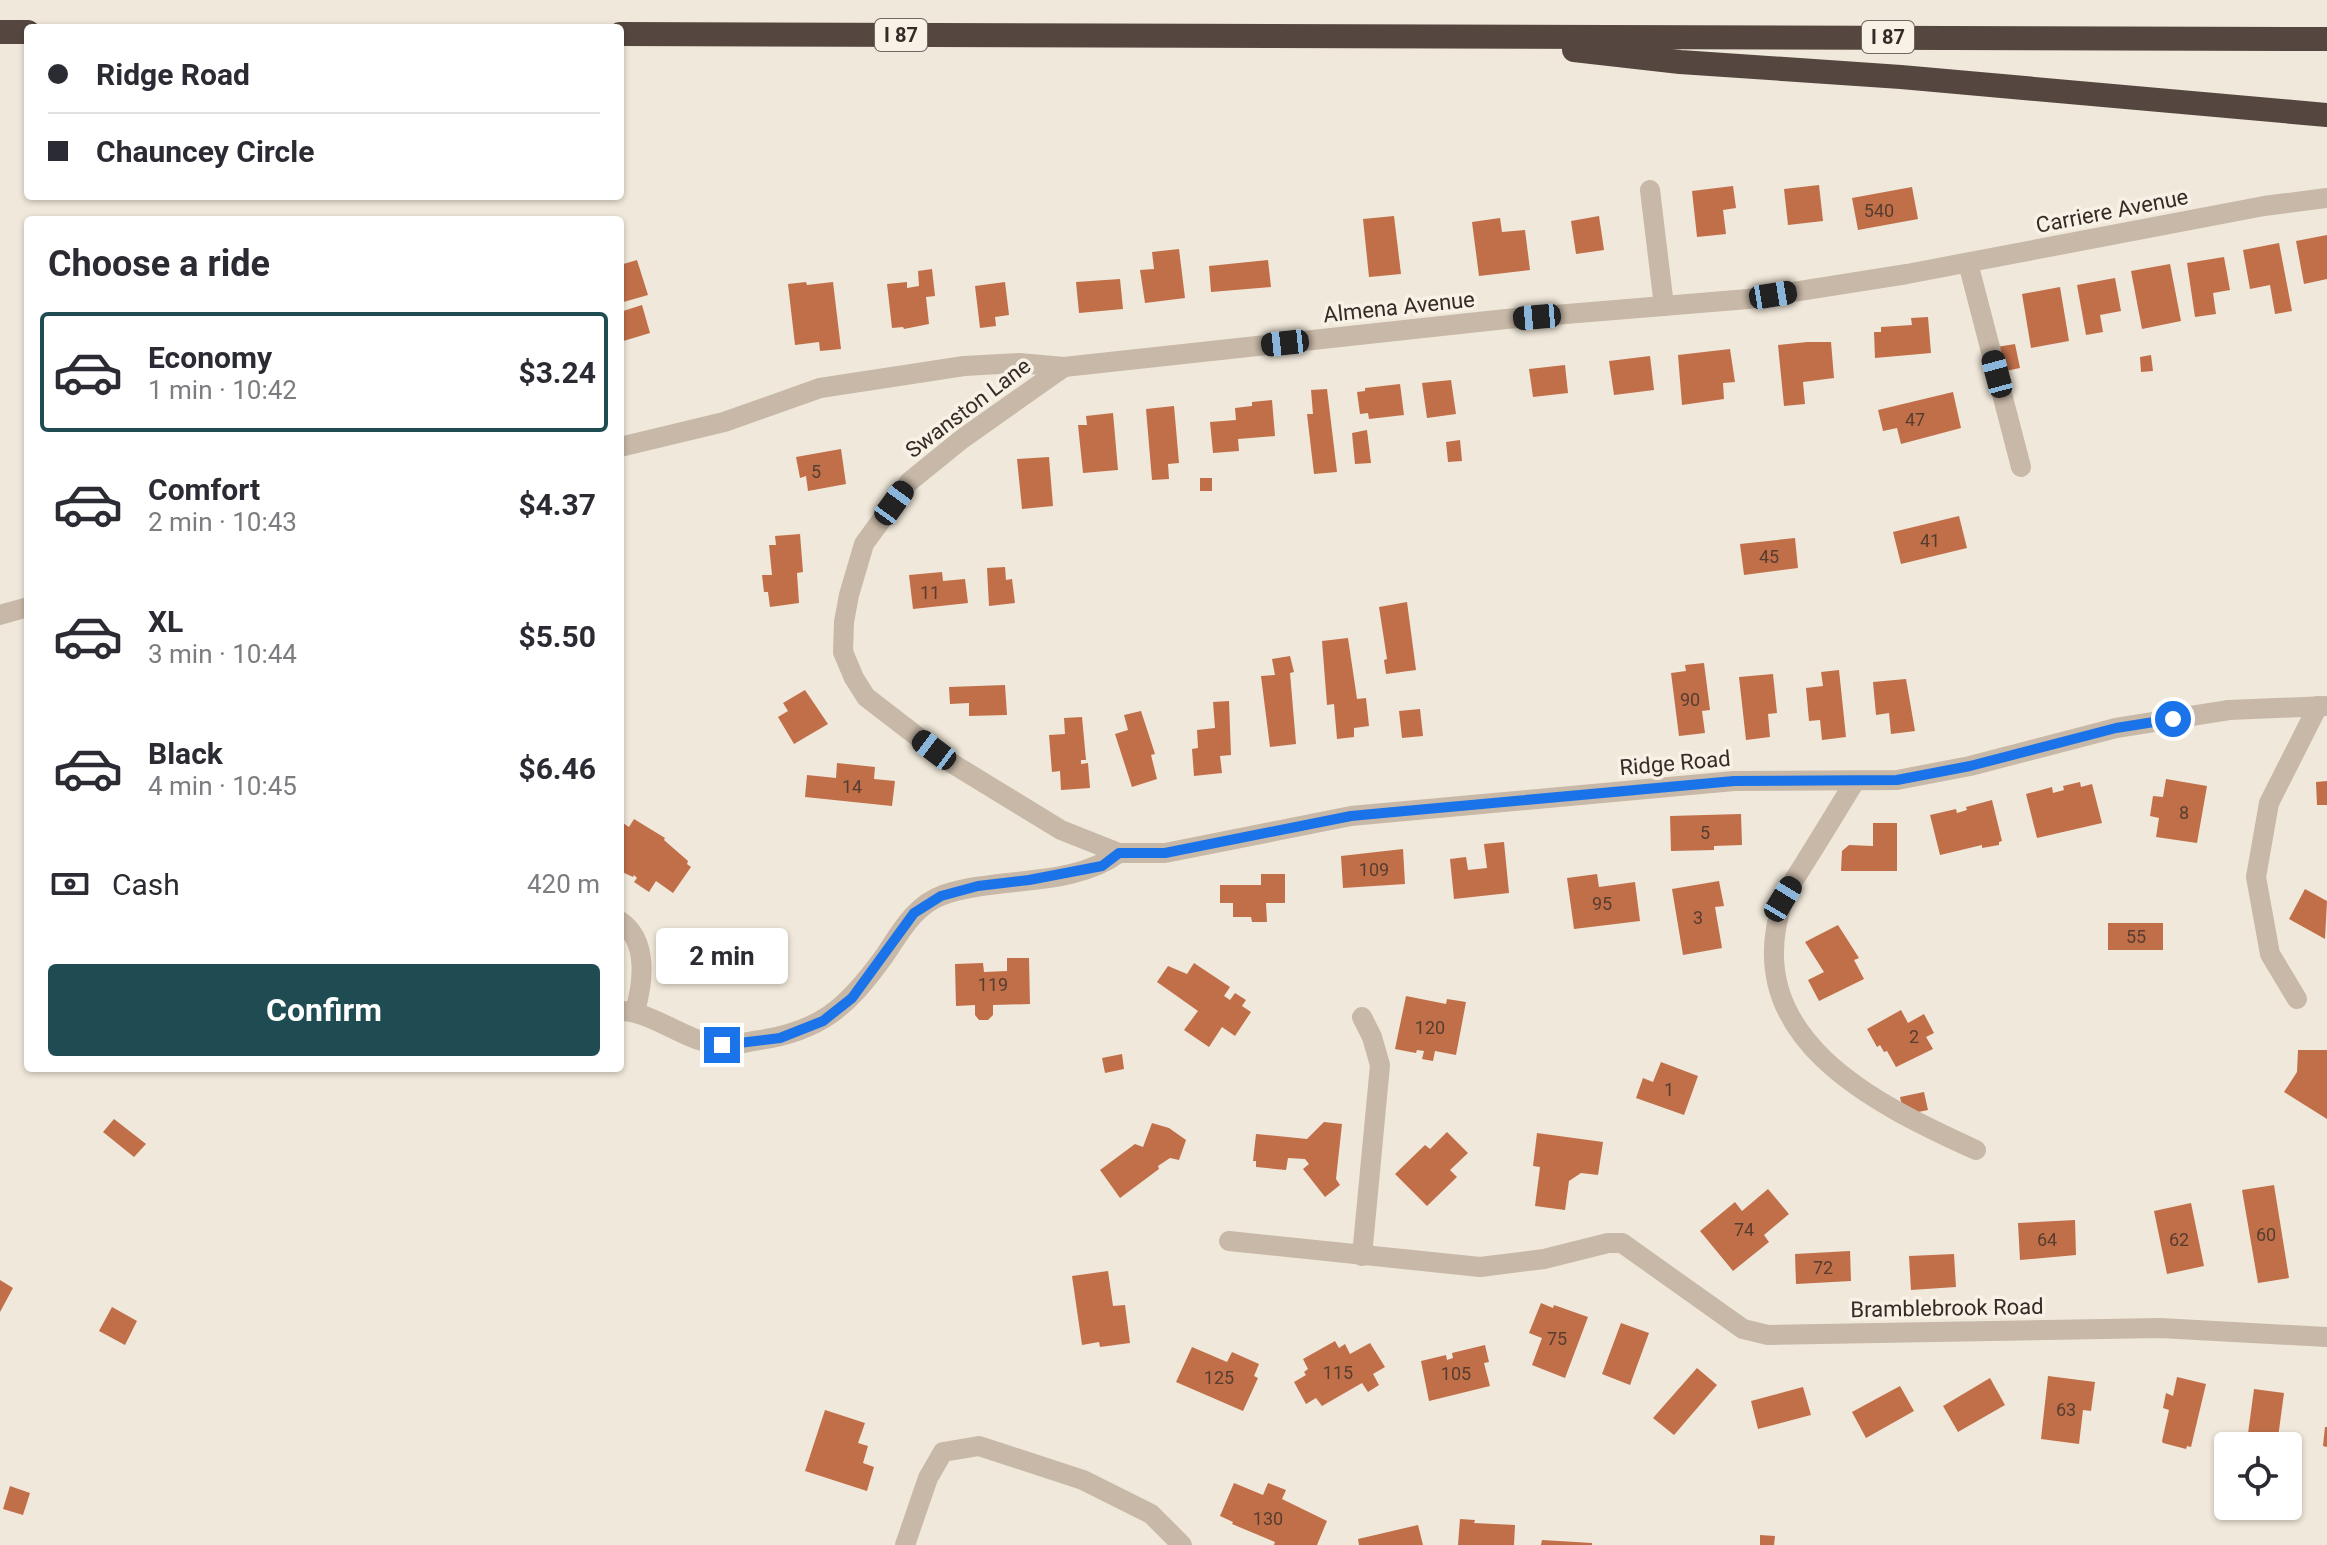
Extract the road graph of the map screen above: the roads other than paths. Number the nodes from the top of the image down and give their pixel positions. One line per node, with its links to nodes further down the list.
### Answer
1 (0, 32): 2 (highway)
2 (24, 32)
3 (624, 34): 4 (highway, I 87)
4 (1448, 36): 5 (highway, I 87); 6 (highway)
5 (2327, 39)
6 (2327, 115)
7 (1650, 190): 11 (street)
8 (2327, 198): 9 (street, Carriere Avenue)
9 (1968, 263): 10 (street, Carriere Avenue); 14 (street)
10 (1907, 274): 11 (street, Almena Avenue)
11 (1664, 306): 12 (street, Almena Avenue)
12 (1064, 367): 13 (street, Almena Avenue); 19 (street, Swanston Lane)
13 (624, 446)
14 (2021, 467)
15 (24, 608): 16 (street)
16 (0, 615)
17 (2323, 706): 18 (street, Ridge Road); 21 (street)
18 (1855, 781): 19 (street, Ridge Road); 24 (street)
19 (1119, 853): 22 (street)
20 (624, 924): 22 (street)
21 (2297, 999)
22 (628, 1011)
23 (1362, 1017): 26 (street)
24 (1976, 1150)
25 (1229, 1241): 26 (street)
26 (1362, 1256): 27 (street, Bramblebrook Road)
27 (2327, 1337)
28 (905, 1545): 29 (street)
29 (1182, 1545)

